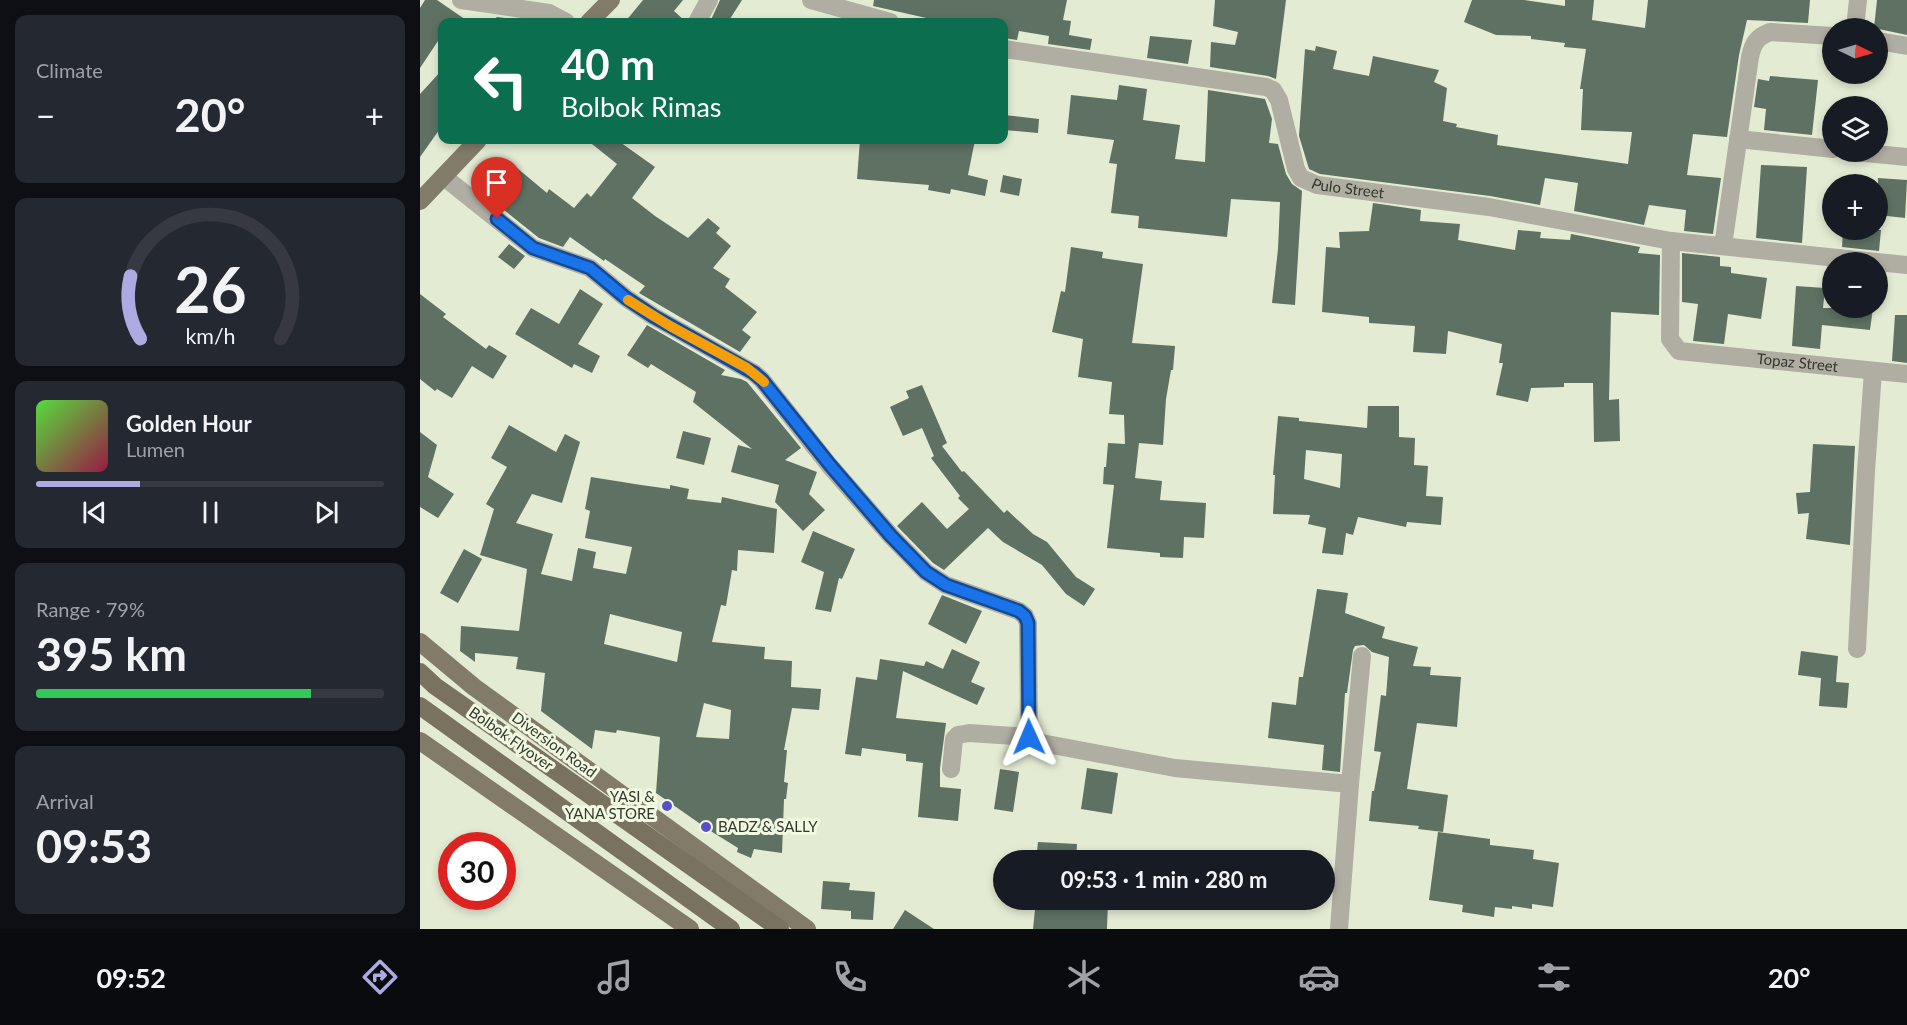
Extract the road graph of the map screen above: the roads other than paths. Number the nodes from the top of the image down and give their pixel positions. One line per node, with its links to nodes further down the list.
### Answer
1 (461, 0): 6 (street)
2 (611, 0): 7 (main road)
3 (709, 0): 8 (street)
4 (812, 0): 9 (street)
5 (1858, 0): 10 (street)
6 (558, 18)
7 (592, 18)
8 (699, 18)
9 (876, 18)
10 (1857, 18)
11 (1822, 35): 15 (street)
12 (1888, 43): 13 (street)
13 (1907, 46)
14 (1008, 50): 22 (street, Pulo Street)
15 (1738, 139): 17 (street); 23 (street)
16 (474, 144): 20 (main road)
17 (1822, 148)
18 (1888, 155): 19 (street)
19 (1907, 157)
20 (444, 177): 21 (main road); 32 (street)
21 (420, 201)
22 (1671, 242): 23 (street, Pulo Street); 25 (street, Topaz Street)
23 (1723, 246): 24 (street, Pulo Street)
24 (1907, 265)
25 (1873, 371): 26 (street, Topaz Street); 28 (street)
26 (1907, 374)
27 (420, 642): 39 (main road, Diversion Road)
28 (1857, 649)
29 (1362, 656): 35 (street)
30 (420, 672): 38 (highway, Bolbok Flyover)
31 (420, 706): 37 (highway, Bolbok Flyover)
32 (1029, 737): 34 (street); 35 (street)
33 (420, 741): 36 (main road)
34 (951, 770)
35 (1350, 784): 40 (street)
36 (690, 929)
37 (731, 929)
38 (780, 929)
39 (807, 929)
40 (1339, 929)

